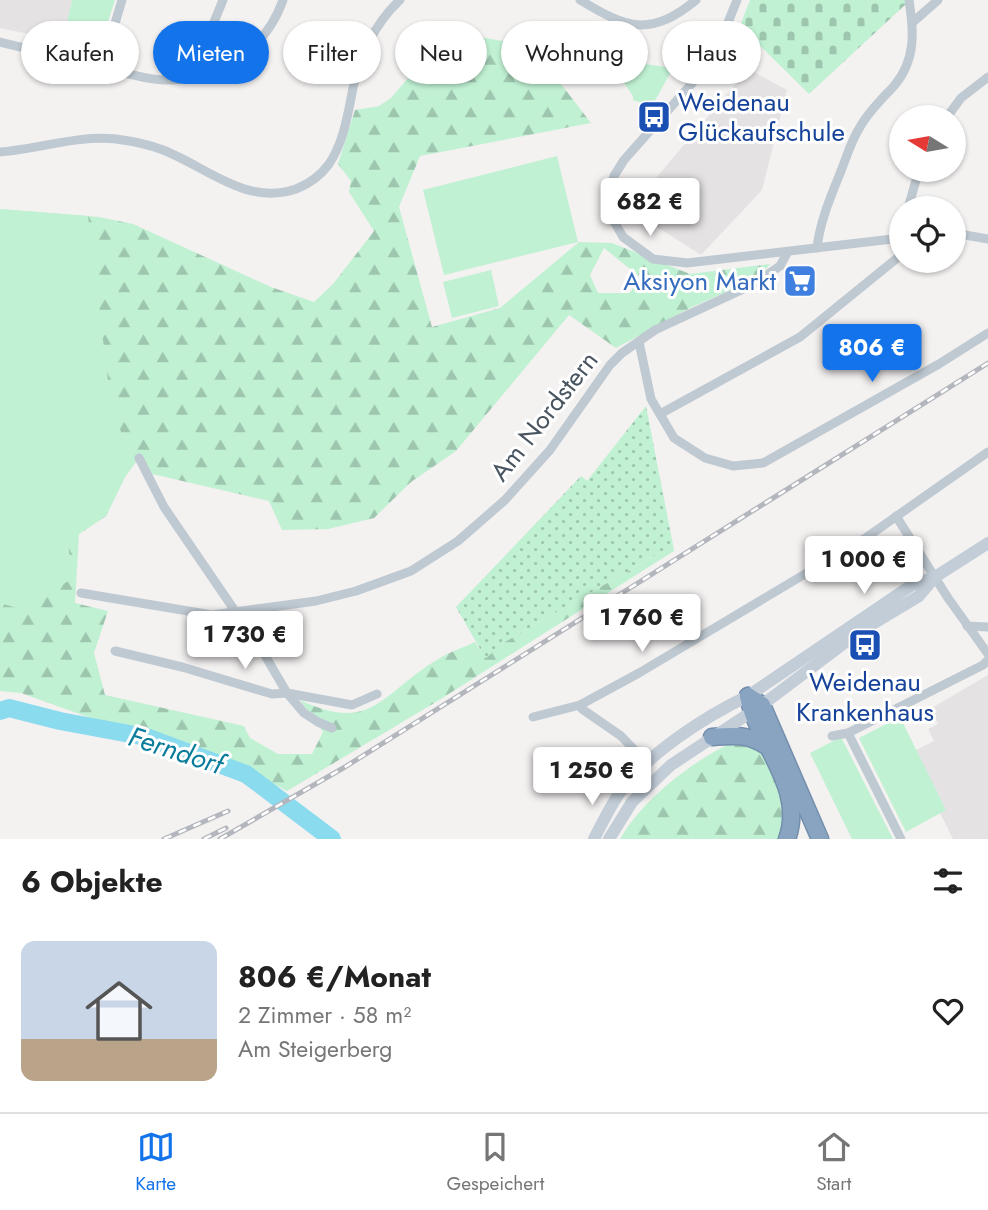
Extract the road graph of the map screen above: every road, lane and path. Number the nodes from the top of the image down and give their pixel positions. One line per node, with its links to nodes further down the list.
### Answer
1 (122, 0): 10 (street)
2 (223, 0): 11 (street)
3 (283, 0): 13 (street)
4 (400, 0): 18 (street)
5 (580, 0): 6 (street)
6 (696, 0)
7 (737, 0): 23 (street)
8 (909, 0): 12 (street)
9 (938, 0): 12 (street)
10 (116, 21)
11 (214, 21)
12 (913, 22): 22 (street)
13 (269, 30)
14 (0, 42): 15 (street)
15 (21, 47)
16 (988, 77): 17 (street)
17 (956, 105)
18 (0, 152)
19 (966, 235): 21 (street)
20 (889, 239): 22 (street)
21 (988, 239)
22 (817, 248): 23 (street)
23 (787, 253): 26 (street, Am Nordstern)
24 (889, 265): 27 (street)
25 (988, 333): 27 (street)
26 (639, 342): 27 (street); 34 (street, Am Nordstern)
27 (660, 414)
28 (988, 452): 30 (street)
29 (139, 457): 34 (street)
30 (896, 516): 32 (street); 43 (street)
31 (988, 543): 32 (main road)
32 (934, 577): 35 (street); 42 (main road); 44 (main road)
33 (81, 593): 34 (street, Am Nordstern)
34 (235, 612): 40 (street)
35 (967, 626): 36 (street); 38 (street)
36 (988, 627)
37 (116, 651): 40 (street)
38 (988, 654)
39 (988, 660): 47 (street)
40 (287, 693): 41 (street); 46 (street)
41 (377, 694)
42 (748, 695): 44 (highway); 51 (main road)
43 (580, 705): 45 (street); 51 (street)
44 (757, 709): 49 (main road); 50 (highway); 55 (highway)
45 (533, 717)
46 (332, 727)
47 (848, 733): 48 (street); 56 (street)
48 (832, 736)
49 (712, 737): 50 (highway); 53 (main road)
50 (768, 747): 54 (highway)
51 (647, 763): 52 (main road)
52 (594, 839)
53 (609, 839)
54 (787, 839)
55 (820, 839)
56 (901, 839)

